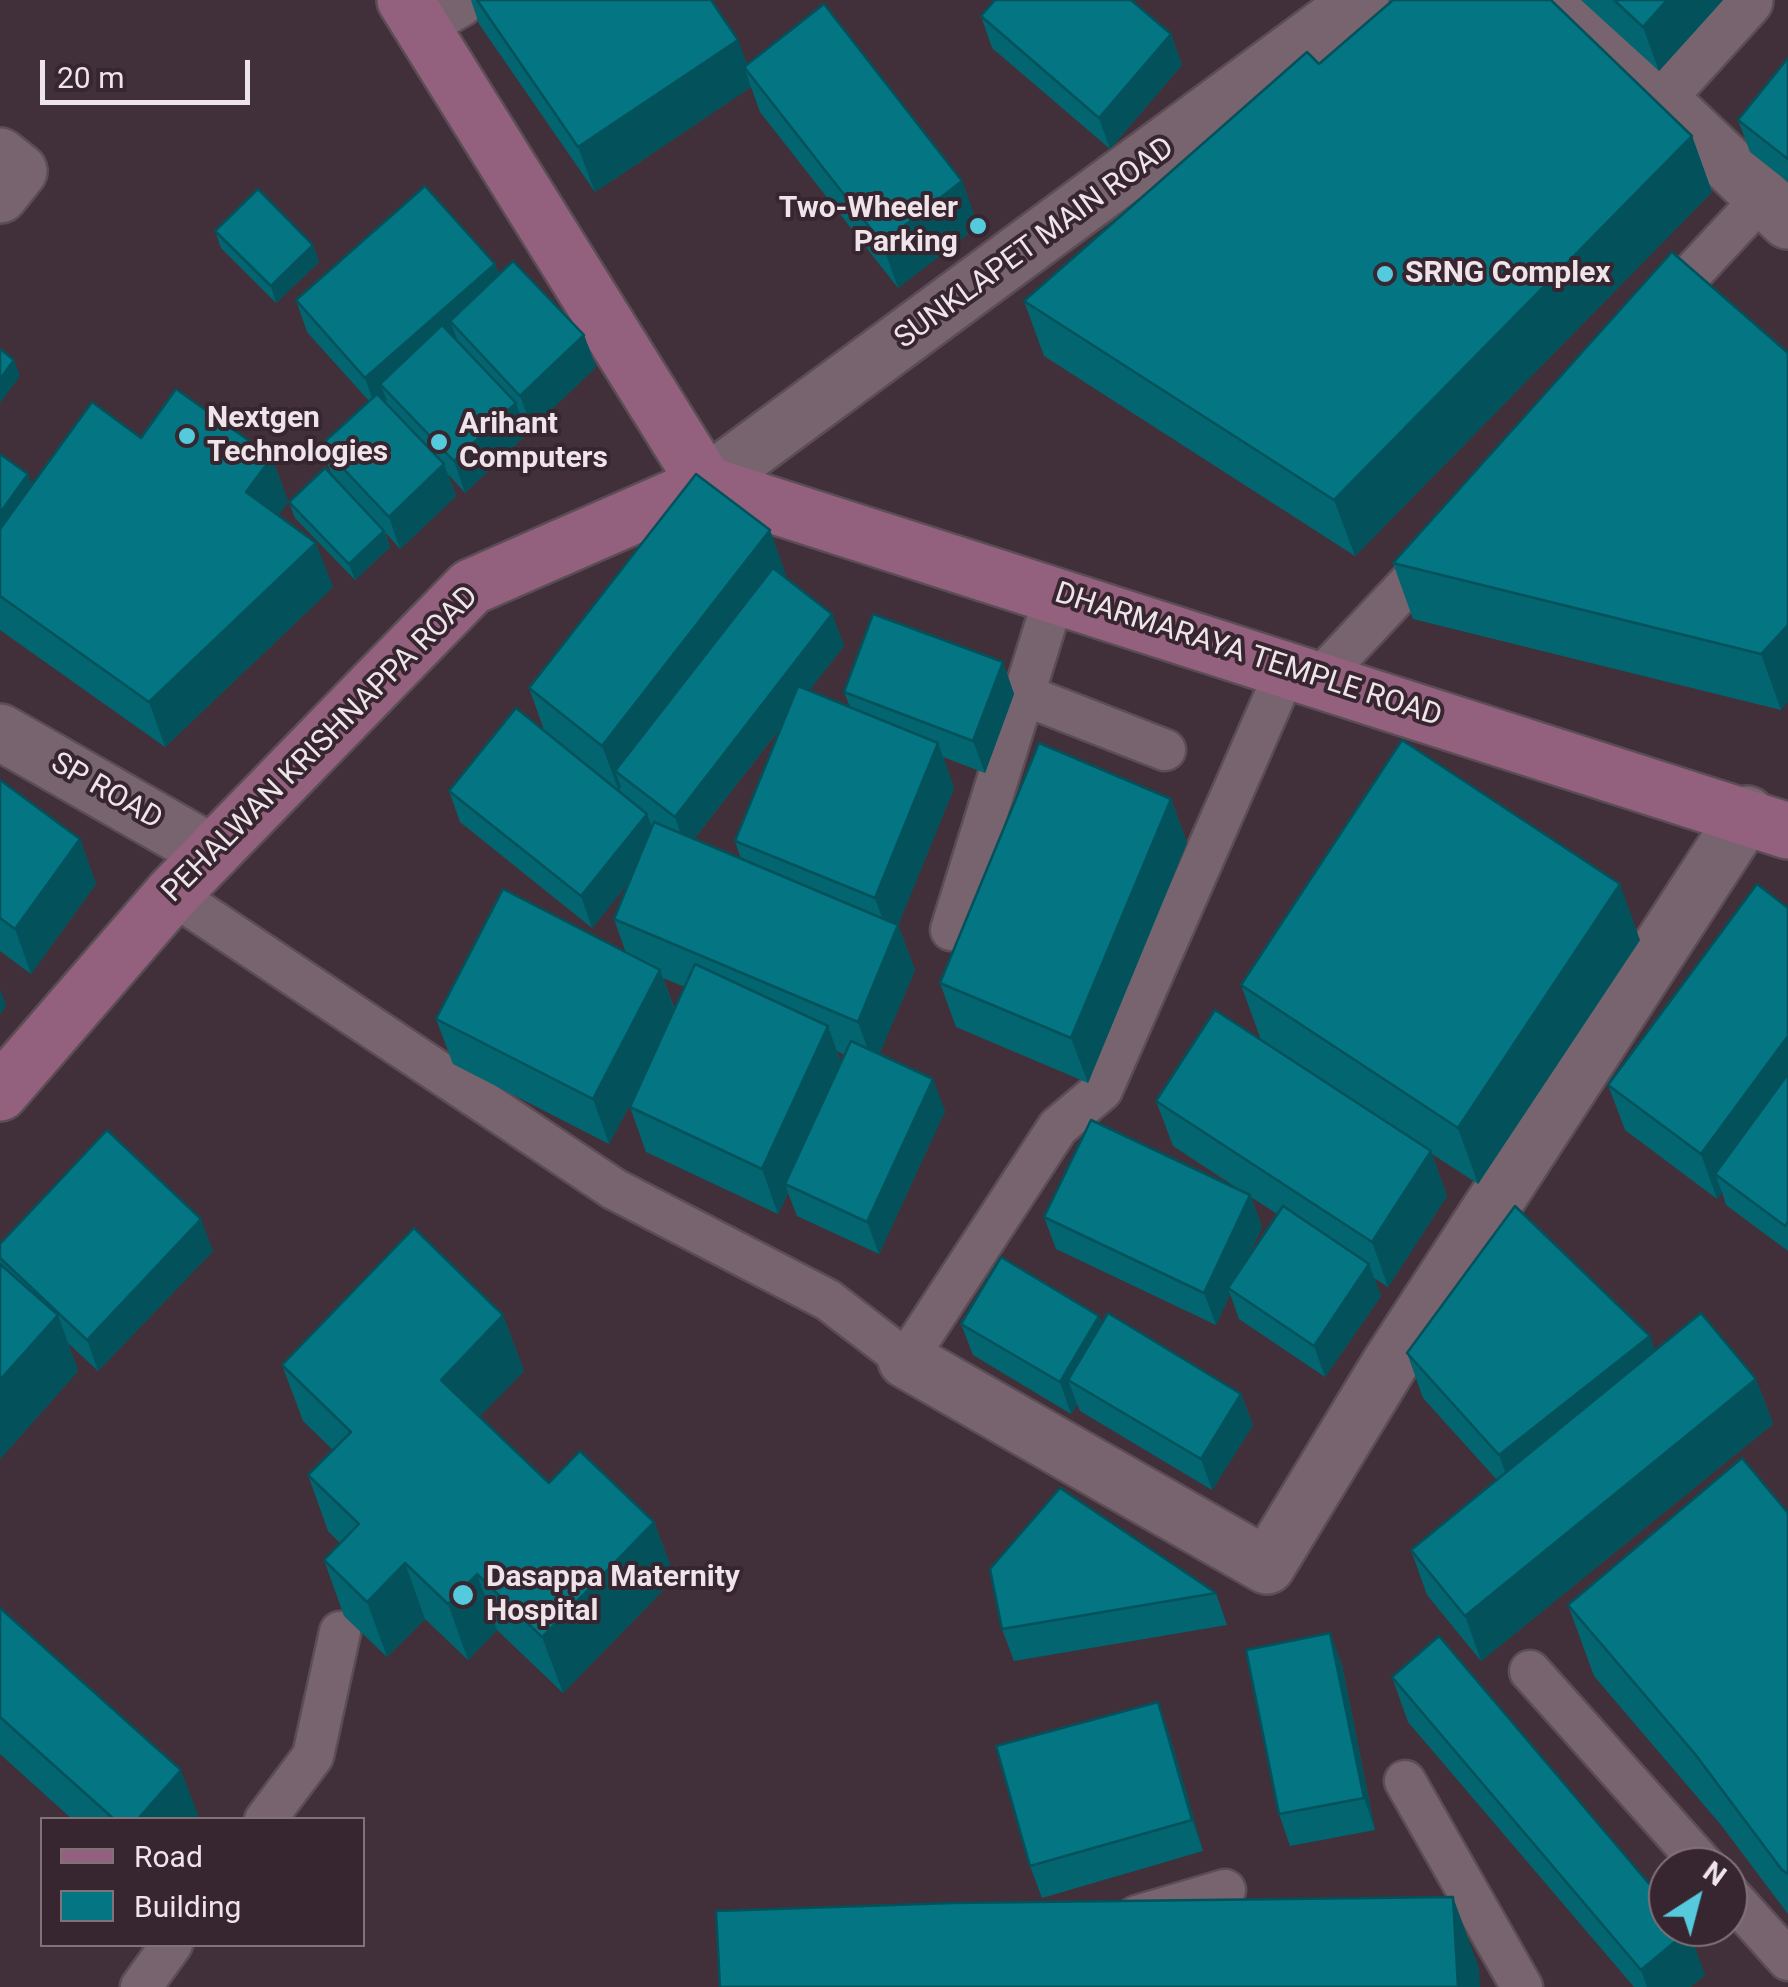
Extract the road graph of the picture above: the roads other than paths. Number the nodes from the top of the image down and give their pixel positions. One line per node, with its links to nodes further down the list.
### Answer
1 (1362, 0): 5 (street, SUNKLAPET MAIN ROAD)
2 (1556, 0): 6 (street)
3 (1745, 0): 6 (street)
4 (428, 7): 9 (main road)
5 (1305, 18): 9 (street, SUNKLAPET MAIN ROAD)
6 (1658, 96): 7 (street)
7 (1775, 209): 8 (lane)
8 (1637, 334)
9 (706, 484): 11 (main road, DHARMARAYA TEMPLE ROAD); 17 (main road, PEHALWAN KRISHNAPPA ROAD)
10 (1466, 521): 12 (lane)
11 (1056, 594): 12 (main road, DHARMARAYA TEMPLE ROAD); 13 (lane)
12 (1303, 673): 16 (main road, DHARMARAYA TEMPLE ROAD); 21 (lane)
13 (1024, 695): 15 (lane); 19 (lane)
14 (0, 732): 17 (street, SP ROAD)
15 (1165, 750)
16 (1768, 823): 21 (street)
17 (212, 852): 18 (main road, PEHALWAN KRISHNAPPA ROAD)
18 (172, 894): 20 (main road, PEHALWAN KRISHNAPPA ROAD); 21 (lane)
19 (951, 930)
20 (0, 1093)
21 (906, 1360)
22 (340, 1632): 25 (lane)
23 (1530, 1671): 26 (lane)
24 (1405, 1781): 33 (lane)
25 (267, 1817)
26 (1687, 1847)
27 (1225, 1890): 29 (lane)
28 (1748, 1915): 31 (lane)
29 (1095, 1929)
30 (170, 1947): 32 (lane)
31 (1788, 1960)
32 (141, 1987)
33 (1522, 1987)

